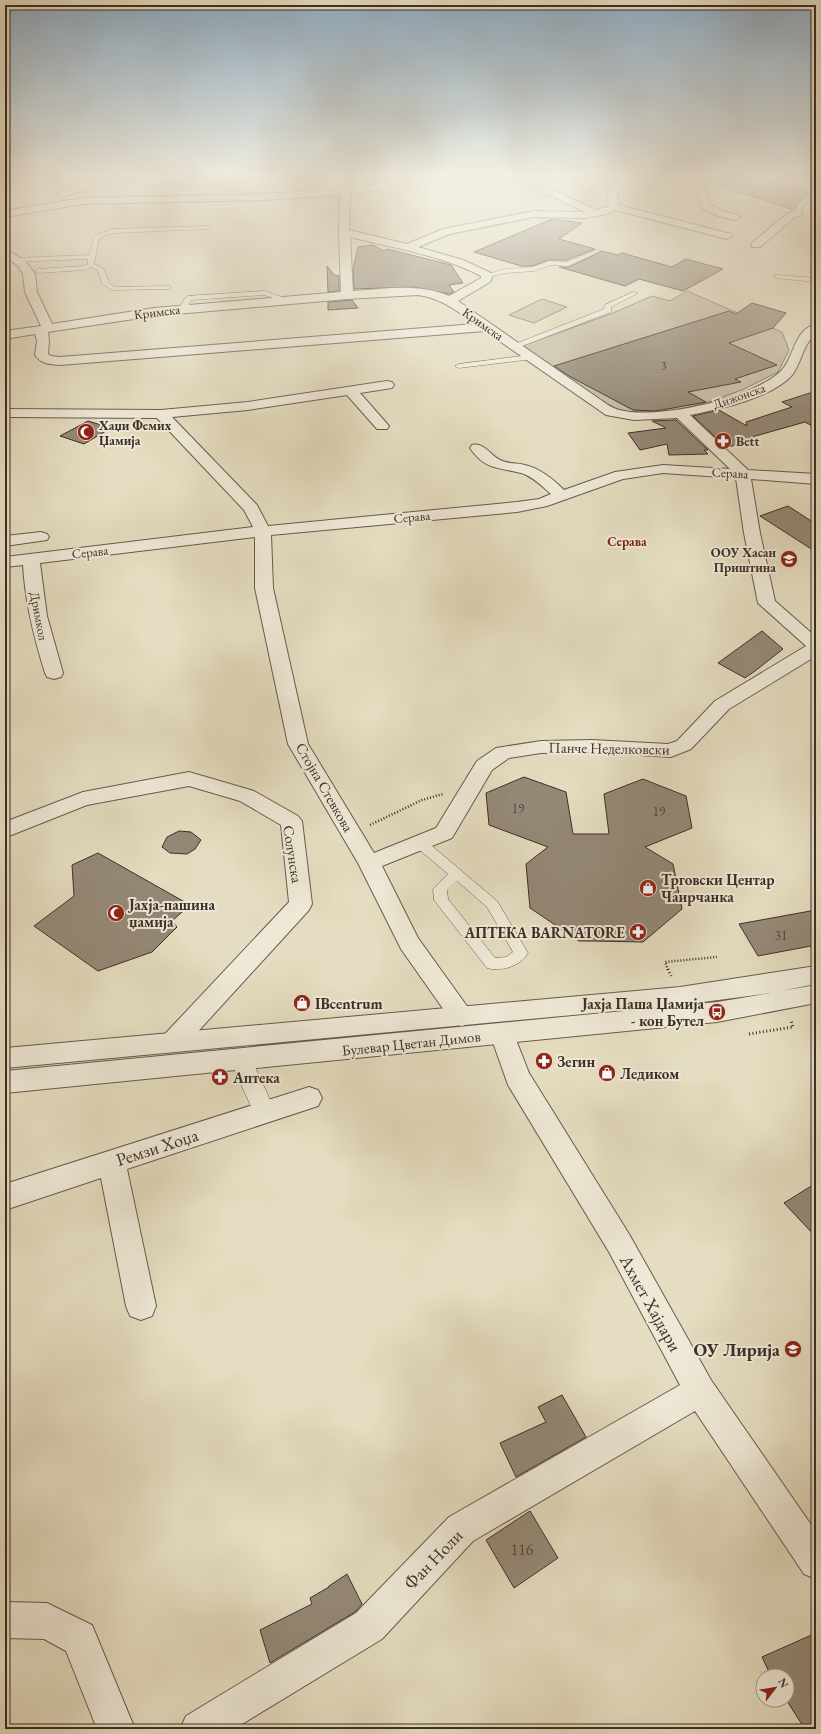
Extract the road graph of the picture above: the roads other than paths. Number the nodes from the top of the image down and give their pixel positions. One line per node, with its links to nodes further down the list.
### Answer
1 (11, 256): 6 (street)
2 (345, 256): 14 (street)
3 (434, 256): 9 (street)
4 (587, 256): 9 (lane)
5 (92, 257): 6 (lane); 7 (lane)
6 (16, 260): 18 (street)
7 (91, 265): 8 (lane); 12 (lane)
8 (38, 271)
9 (487, 275): 15 (street)
10 (777, 277): 11 (lane)
11 (816, 280)
12 (168, 287)
13 (635, 293): 20 (lane)
14 (347, 295): 15 (street, Кримска); 18 (street, Кримска)
15 (450, 301): 16 (street, Кримска)
16 (487, 327): 18 (street); 20 (street, Кримска)
17 (816, 328): 27 (street, Дижонска)
18 (45, 329): 19 (street, Кримска)
19 (5, 335)
20 (514, 346): 21 (street, Кримска)
21 (530, 357): 22 (lane); 27 (street, Кримска)
22 (460, 366)
23 (387, 385): 24 (street)
24 (352, 391): 26 (street); 28 (street)
25 (5, 414): 26 (street)
26 (161, 414): 33 (street)
27 (681, 414): 30 (street)
28 (382, 426)
29 (477, 448): 32 (street)
30 (743, 473): 31 (street, Серава); 32 (street, Серава); 38 (street)
31 (816, 479)
32 (562, 496): 33 (street, Серава)
33 (263, 531): 36 (street, Серава); 42 (street, Стојна Стевкова)
34 (41, 537): 35 (street)
35 (5, 541)
36 (31, 558): 37 (street, Серава); 39 (street, Дримкол)
37 (5, 562)
38 (816, 647): 41 (street, Панче Неделковски)
39 (54, 673)
40 (5, 829): 48 (street, Солунска)
41 (420, 843): 42 (street, Панче Неделковски); 43 (lane)
42 (369, 863): 46 (street, Стојна Стевкова)
43 (456, 874): 43 (lane)
44 (816, 975): 46 (street, Булевар Цветан Димов)
45 (816, 994): 47 (street, Булевар Цветан Димов)
46 (462, 1016): 48 (street, Булевар Цветан Димов)
47 (502, 1034): 50 (street, Булевар Цветан Димов); 57 (street, Ахмет Хајдари)
48 (173, 1042): 49 (street, Булевар Цветан Димов)
49 (5, 1058)
50 (241, 1060): 51 (street, Булевар Цветан Димов); 53 (street)
51 (5, 1082)
52 (309, 1098): 53 (street, Ремзи Хоџа)
53 (265, 1113): 54 (street, Ремзи Хоџа)
54 (112, 1162): 55 (street, Ремзи Хоџа); 56 (street)
55 (5, 1197)
56 (141, 1306)
57 (700, 1391): 58 (street, Ахмет Хајдари); 61 (street, Фан Ноли)
58 (816, 1562)
59 (5, 1620): 60 (street)
60 (116, 1729)
61 (199, 1729)

